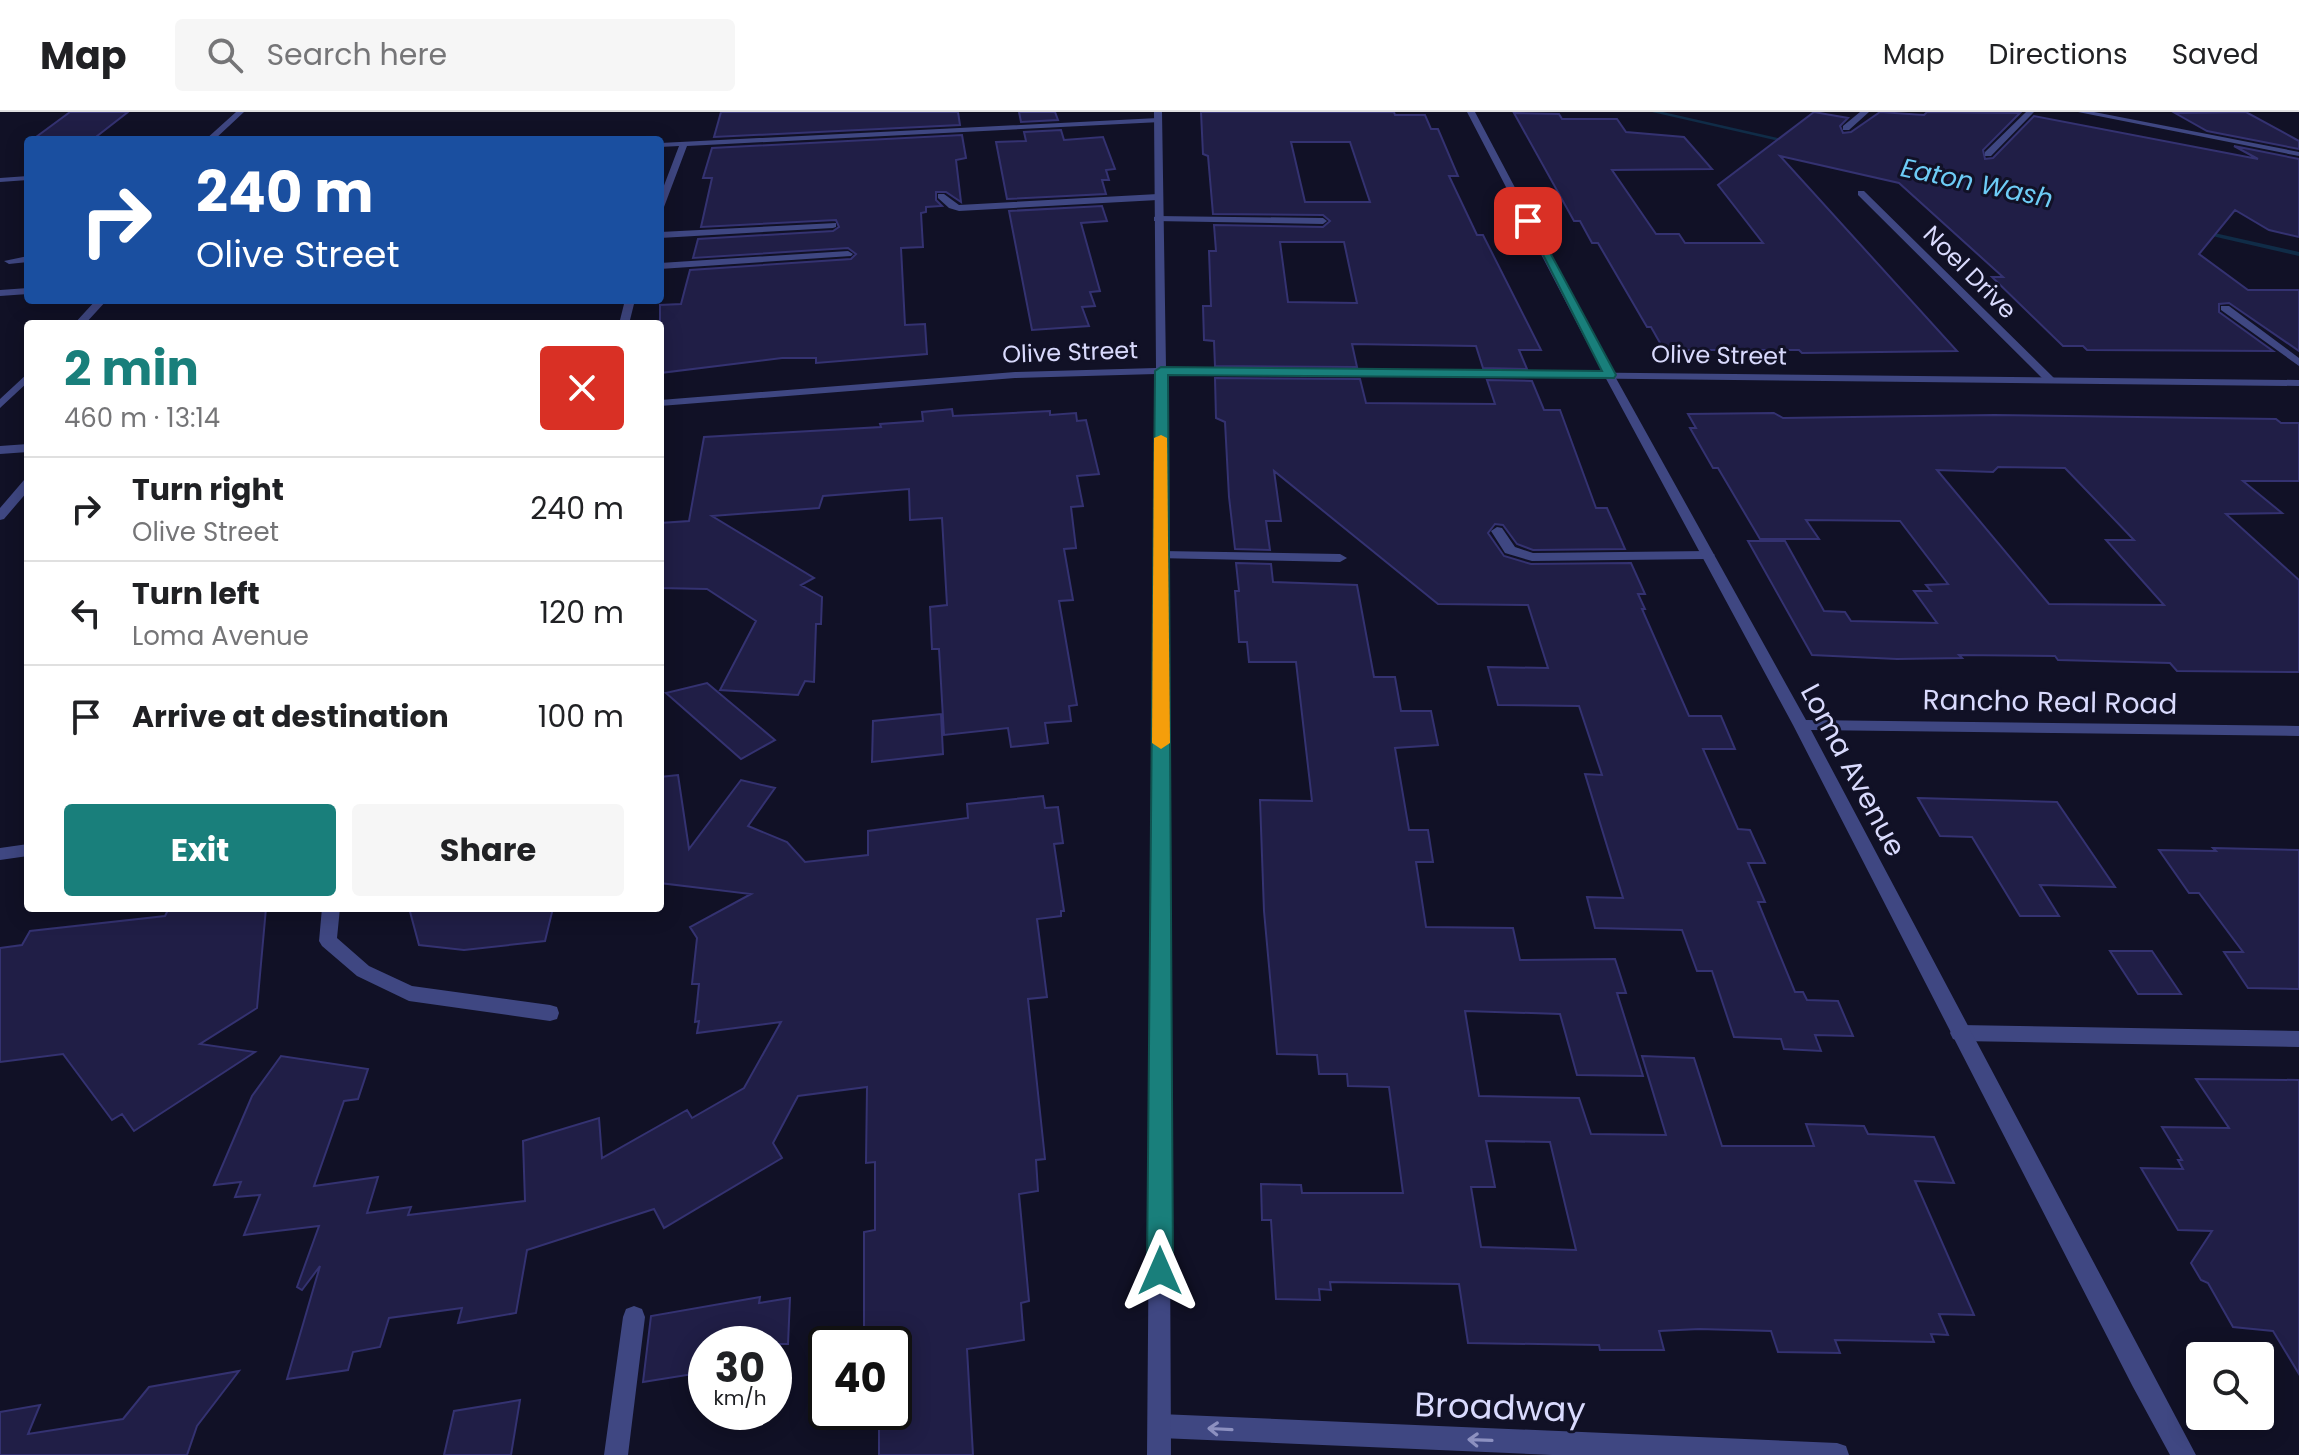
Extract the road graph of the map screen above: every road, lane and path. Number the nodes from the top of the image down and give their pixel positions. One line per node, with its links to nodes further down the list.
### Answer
1 (240, 112): 9 (street)
2 (1471, 112): 35 (street, Loma Avenue)
3 (1865, 112): 8 (street)
4 (2030, 112): 12 (street)
5 (2082, 112): 6 (street)
6 (2101, 113): 13 (street)
7 (1158, 116): 10 (street); 19 (street)
8 (1846, 128)
9 (213, 136)
10 (684, 144): 11 (street); 17 (street)
11 (664, 145)
12 (1988, 154)
13 (2299, 154)
14 (24, 178): 15 (street)
15 (0, 180)
16 (1861, 193): 37 (street, Noel Drive)
17 (664, 196)
18 (941, 196): 19 (street)
19 (1158, 197): 20 (street)
20 (1157, 219): 21 (street); 34 (street)
21 (1323, 221)
22 (833, 225): 23 (street)
23 (664, 235)
24 (848, 254): 27 (street)
25 (24, 259): 26 (street)
26 (9, 261)
27 (664, 266)
28 (24, 291): 29 (street)
29 (0, 293)
30 (98, 304): 32 (street)
31 (2225, 308): 33 (street)
32 (83, 320)
33 (2299, 363)
34 (1161, 371): 35 (street, Olive Street); 39 (street, Olive Street); 46 (street)
35 (1610, 375): 37 (street, Olive Street); 47 (street, Loma Avenue)
36 (24, 380): 40 (street)
37 (2050, 380): 38 (street, Olive Street)
38 (2299, 383)
39 (664, 403)
40 (0, 405)
41 (24, 448): 42 (street)
42 (0, 450)
43 (24, 488): 44 (street)
44 (0, 516)
45 (1497, 531): 47 (street)
46 (1161, 555): 48 (street); 58 (street)
47 (1708, 555): 49 (street, Loma Avenue)
48 (1340, 558)
49 (1801, 725): 50 (street, Rancho Real Road); 55 (street, Loma Avenue)
50 (2299, 731)
51 (24, 851): 52 (street)
52 (0, 854)
53 (331, 912): 54 (street)
54 (550, 1013)
55 (1960, 1033): 56 (street); 62 (street, Loma Avenue)
56 (2299, 1039)
57 (634, 1317): 59 (street)
58 (1160, 1426): 60 (street); 61 (street, Broadway, one-way to 58)
59 (616, 1455)
60 (1159, 1455)
61 (1837, 1455)
62 (2184, 1455)

